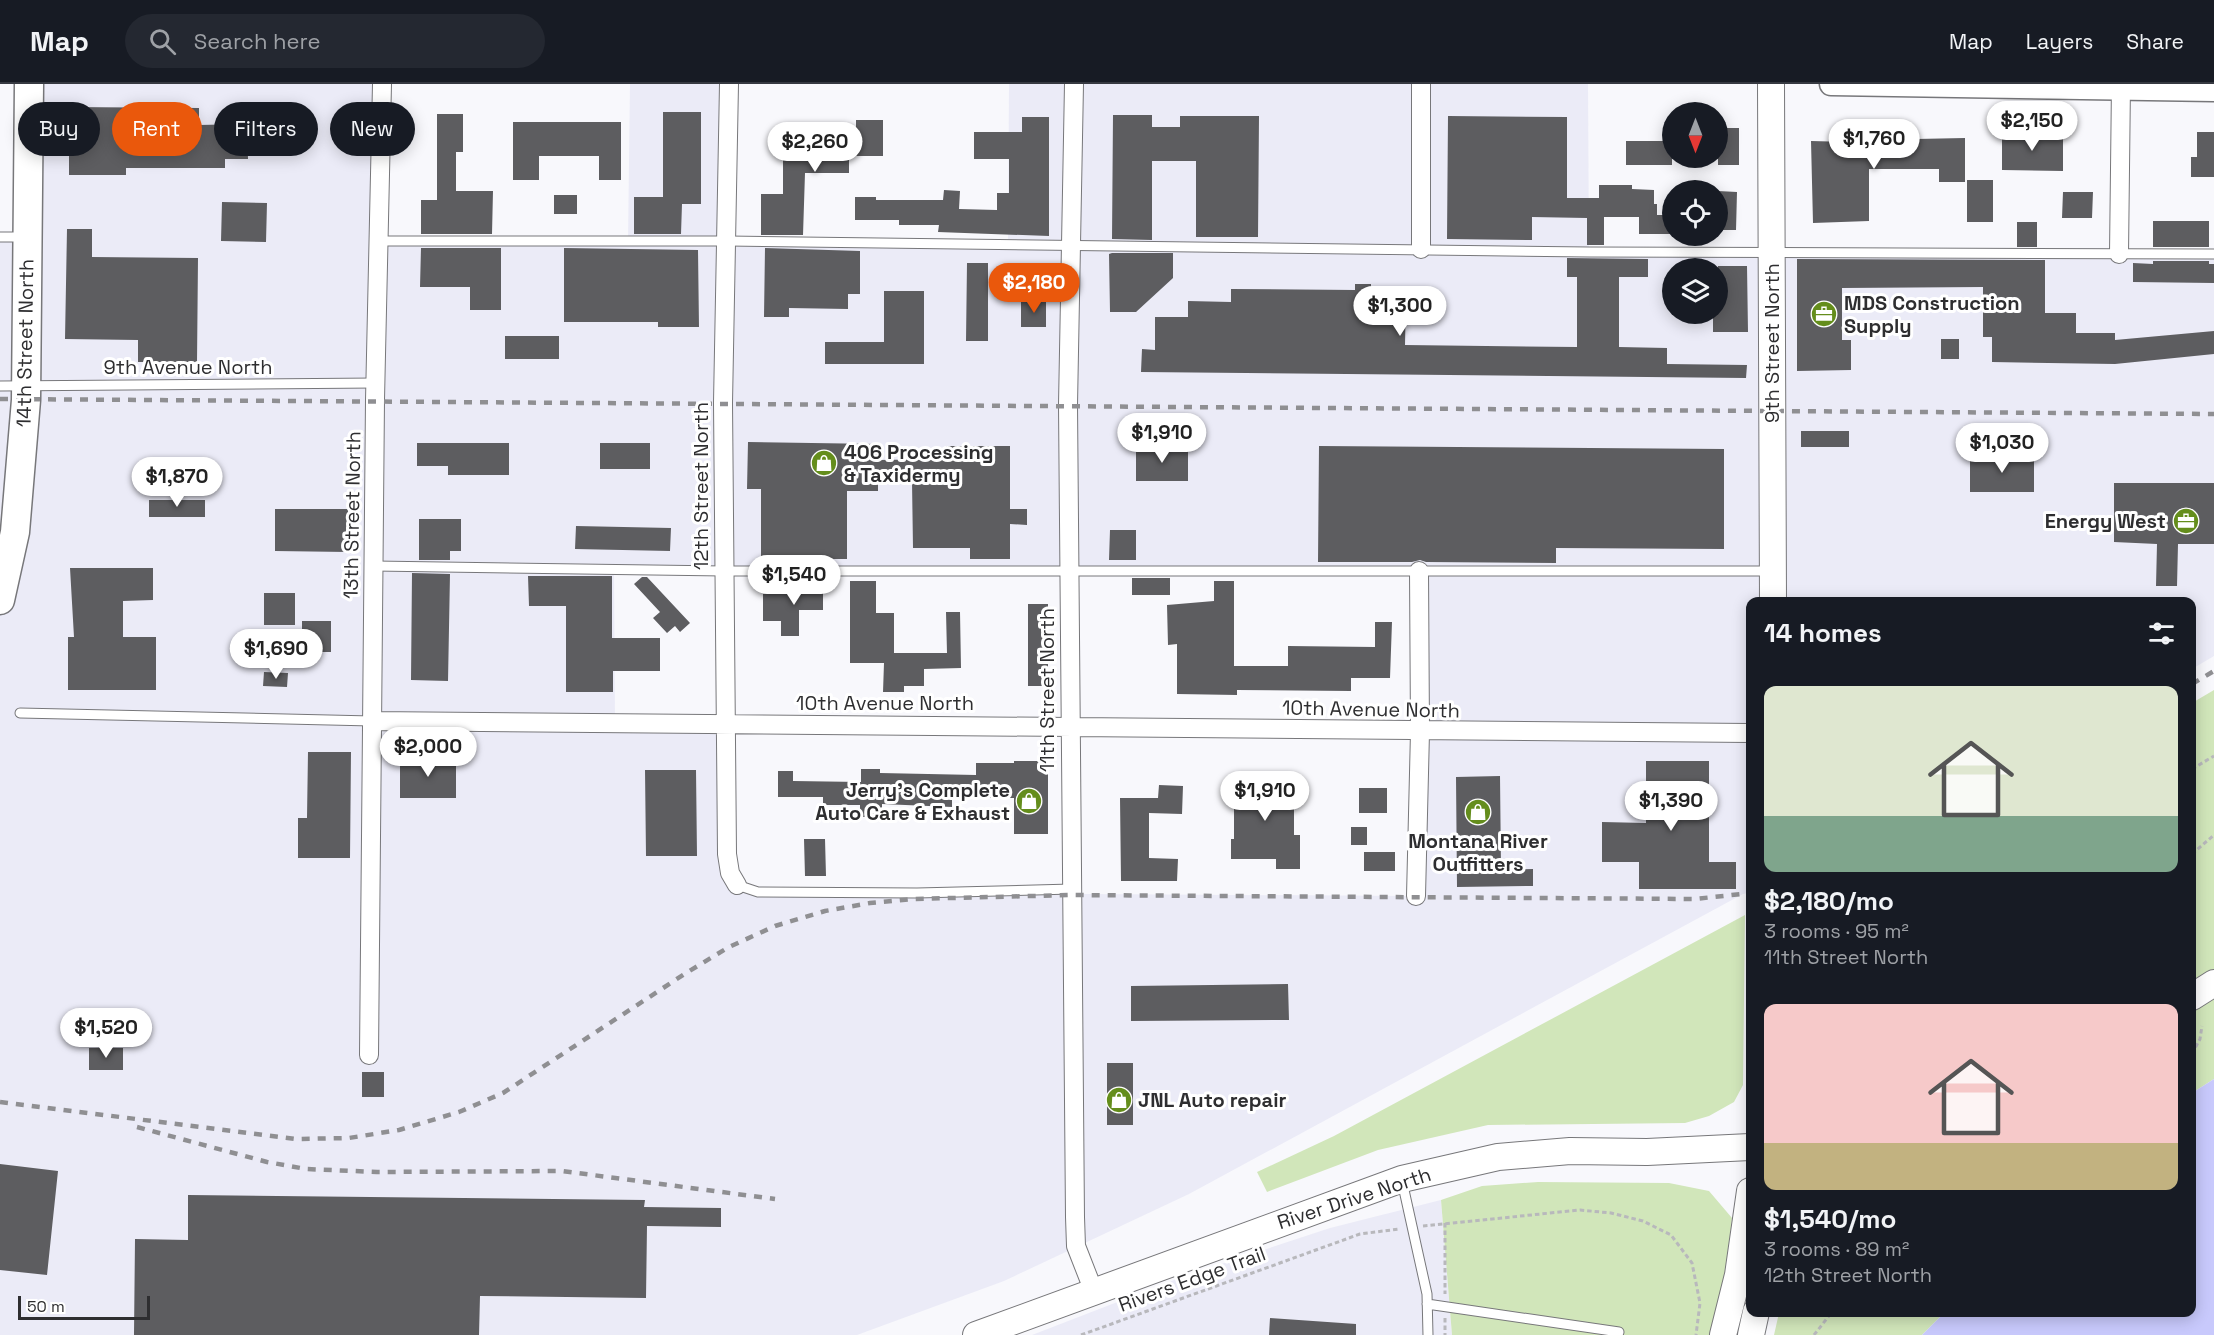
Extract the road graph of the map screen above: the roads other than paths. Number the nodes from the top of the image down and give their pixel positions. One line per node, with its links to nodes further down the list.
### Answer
1 (29, 84): 10 (main road, 14th Street North)
2 (382, 84): 11 (street, 13th Street North)
3 (729, 84): 12 (street, 12th Street North)
4 (1074, 84): 13 (street, 11th Street North)
5 (1422, 84): 14 (street)
6 (1771, 84): 15 (main road, 9th Street North)
7 (1831, 84): 8 (street)
8 (2121, 87): 9 (street); 16 (street)
9 (2214, 90)
10 (14, 237): 19 (main road, 14th Street North)
11 (379, 241): 12 (lane); 18 (street, 13th Street North)
12 (728, 241): 13 (lane); 24 (street, 12th Street North)
13 (1071, 245): 14 (lane); 21 (street, 11th Street North)
14 (1422, 249): 15 (lane)
15 (1771, 252): 16 (lane); 23 (main road, 9th Street North)
16 (2119, 254): 17 (lane)
17 (2214, 254)
18 (376, 383): 19 (lane, 9th Avenue North); 20 (street, 13th Street North)
19 (13, 386): 26 (main road, 14th Street North)
20 (374, 566): 24 (lane); 28 (street, 13th Street North)
21 (1069, 570): 22 (lane); 24 (lane); 30 (street, 11th Street North)
22 (1419, 570): 23 (lane); 31 (street)
23 (1773, 570): 25 (main road, 9th Street North)
24 (724, 571): 29 (street, 12th Street North)
25 (1773, 597)
26 (0, 600)
27 (20, 713): 28 (lane, 10th Avenue North)
28 (372, 721): 29 (street, 10th Avenue North); 38 (street, 13th Street North)
29 (725, 724): 30 (street, 10th Avenue North); 33 (street, 12th Street North)
30 (1070, 728): 31 (street, 10th Avenue North); 34 (street, 11th Street North)
31 (1420, 732): 32 (street, 10th Avenue North); 35 (street)
32 (1746, 733)
33 (738, 885): 34 (lane)
34 (1072, 889): 42 (street, 11th Street North)
35 (1416, 897)
36 (2214, 983): 37 (main road)
37 (2196, 994)
38 (369, 1055)
39 (1746, 1147): 40 (main road, River Drive North)
40 (1402, 1179): 42 (main road, River Drive North); 43 (lane)
41 (1746, 1219): 48 (main road)
42 (1094, 1292): 45 (main road, River Drive North)
43 (1427, 1304): 46 (lane); 47 (lane)
44 (1755, 1317): 49 (main road)
45 (976, 1335)
46 (1428, 1335)
47 (1618, 1335)
48 (1723, 1335)
49 (1751, 1335)

